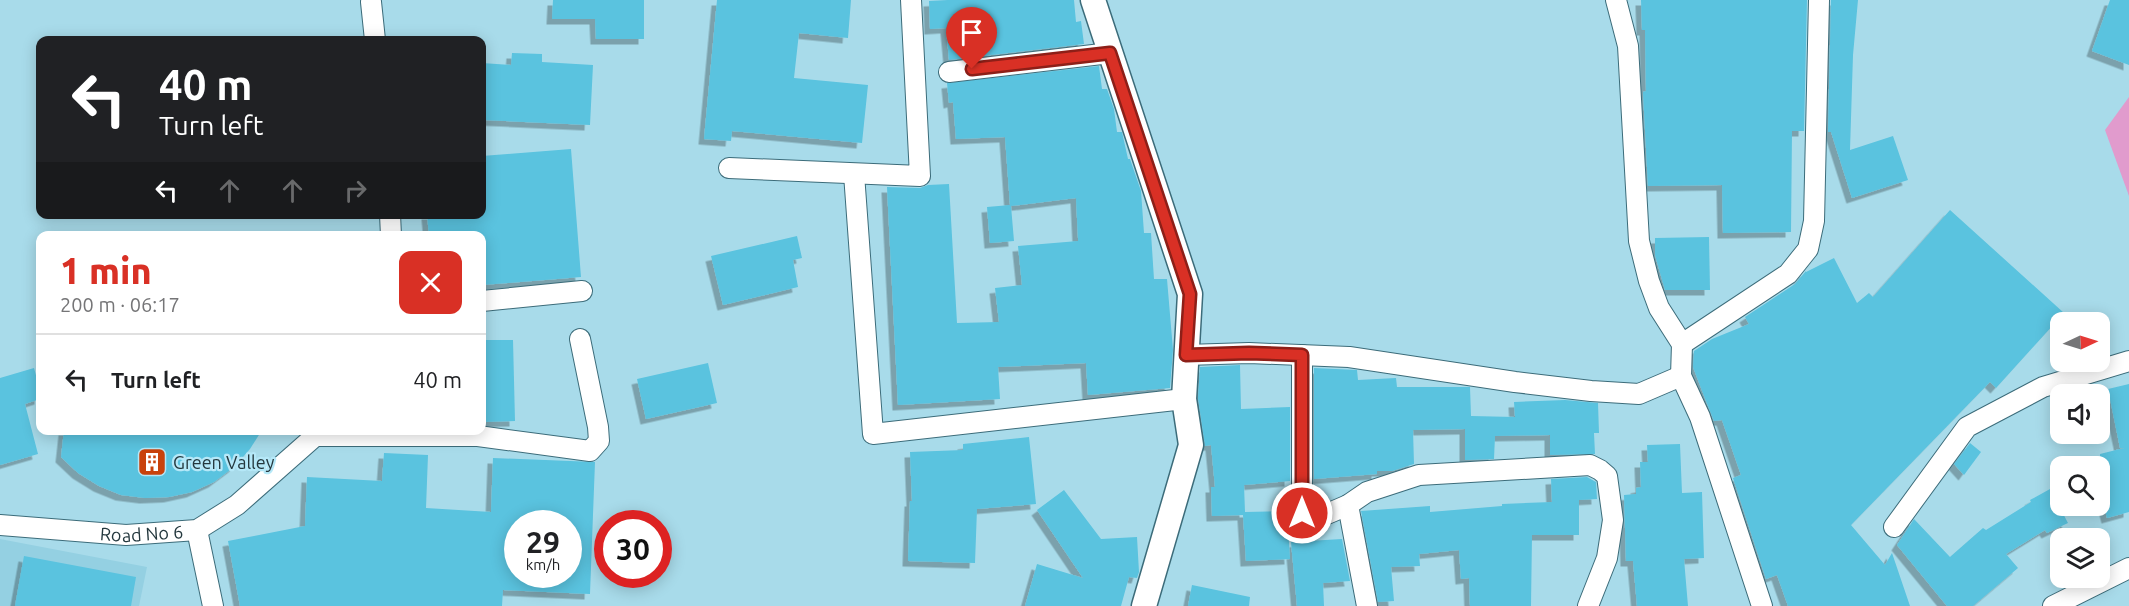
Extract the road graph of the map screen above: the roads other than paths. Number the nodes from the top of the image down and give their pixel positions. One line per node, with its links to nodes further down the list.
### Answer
1 (911, 0): 10 (street)
2 (1093, 0): 7 (street)
3 (1616, 0): 14 (street)
4 (1819, 0): 14 (street)
5 (371, 2): 6 (street)
6 (375, 36)
7 (1110, 53): 8 (street); 15 (street)
8 (948, 72)
9 (729, 168): 10 (street)
10 (854, 174): 19 (street)
11 (582, 291): 12 (street)
12 (486, 301)
13 (580, 339): 21 (street)
14 (1682, 344): 18 (street)
15 (1186, 355): 16 (street); 19 (street)
16 (1302, 355): 18 (street); 22 (street)
17 (2129, 361): 24 (street)
18 (1682, 376): 31 (street)
19 (1184, 399): 28 (street)
20 (317, 435): 25 (street, Road No 6)
21 (425, 435)
22 (1348, 505): 29 (street); 30 (street)
23 (0, 525): 25 (street, Road No 6)
24 (1894, 527)
25 (198, 530): 27 (street)
26 (2129, 568): 32 (street)
27 (213, 606)
28 (1144, 606)
29 (1367, 606)
30 (1588, 606)
31 (1762, 606)
32 (2053, 606)

